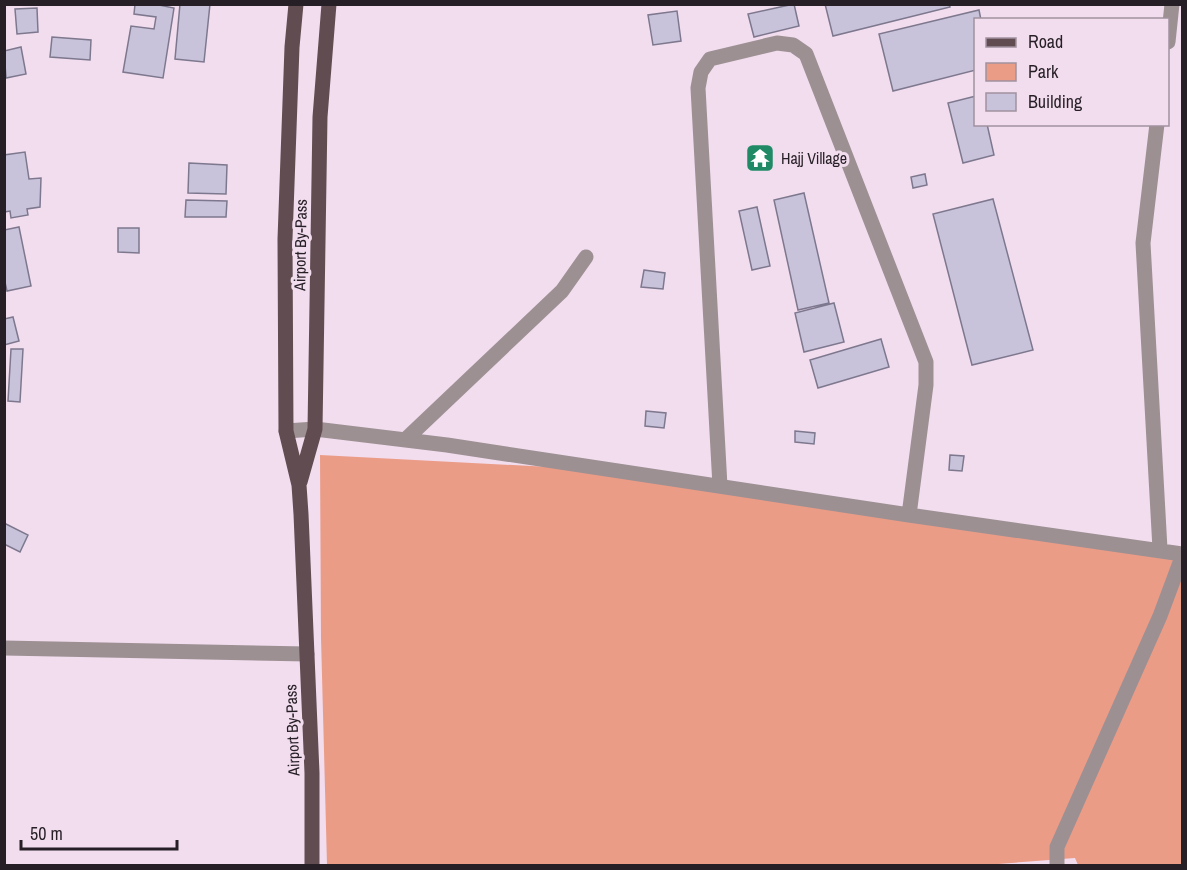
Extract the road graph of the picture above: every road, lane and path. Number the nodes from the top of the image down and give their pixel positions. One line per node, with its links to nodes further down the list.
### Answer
1 (296, 4): 8 (main road, Airport By-Pass)
2 (328, 4): 7 (main road, Airport By-Pass)
3 (1172, 4): 4 (street)
4 (1169, 27)
5 (1157, 126): 13 (street)
6 (586, 257): 9 (street)
7 (315, 429): 8 (street); 9 (street); 10 (main road, Airport By-Pass)
8 (286, 431): 10 (main road, Airport By-Pass)
9 (405, 440): 11 (street)
10 (299, 485): 16 (main road, Airport By-Pass)
11 (720, 486): 12 (street); 12 (street)
12 (909, 515): 13 (street)
13 (1160, 549): 14 (street)
14 (1182, 555): 18 (street)
15 (4, 648): 16 (street)
16 (307, 654): 17 (main road, Airport By-Pass)
17 (312, 866)
18 (1057, 866)

